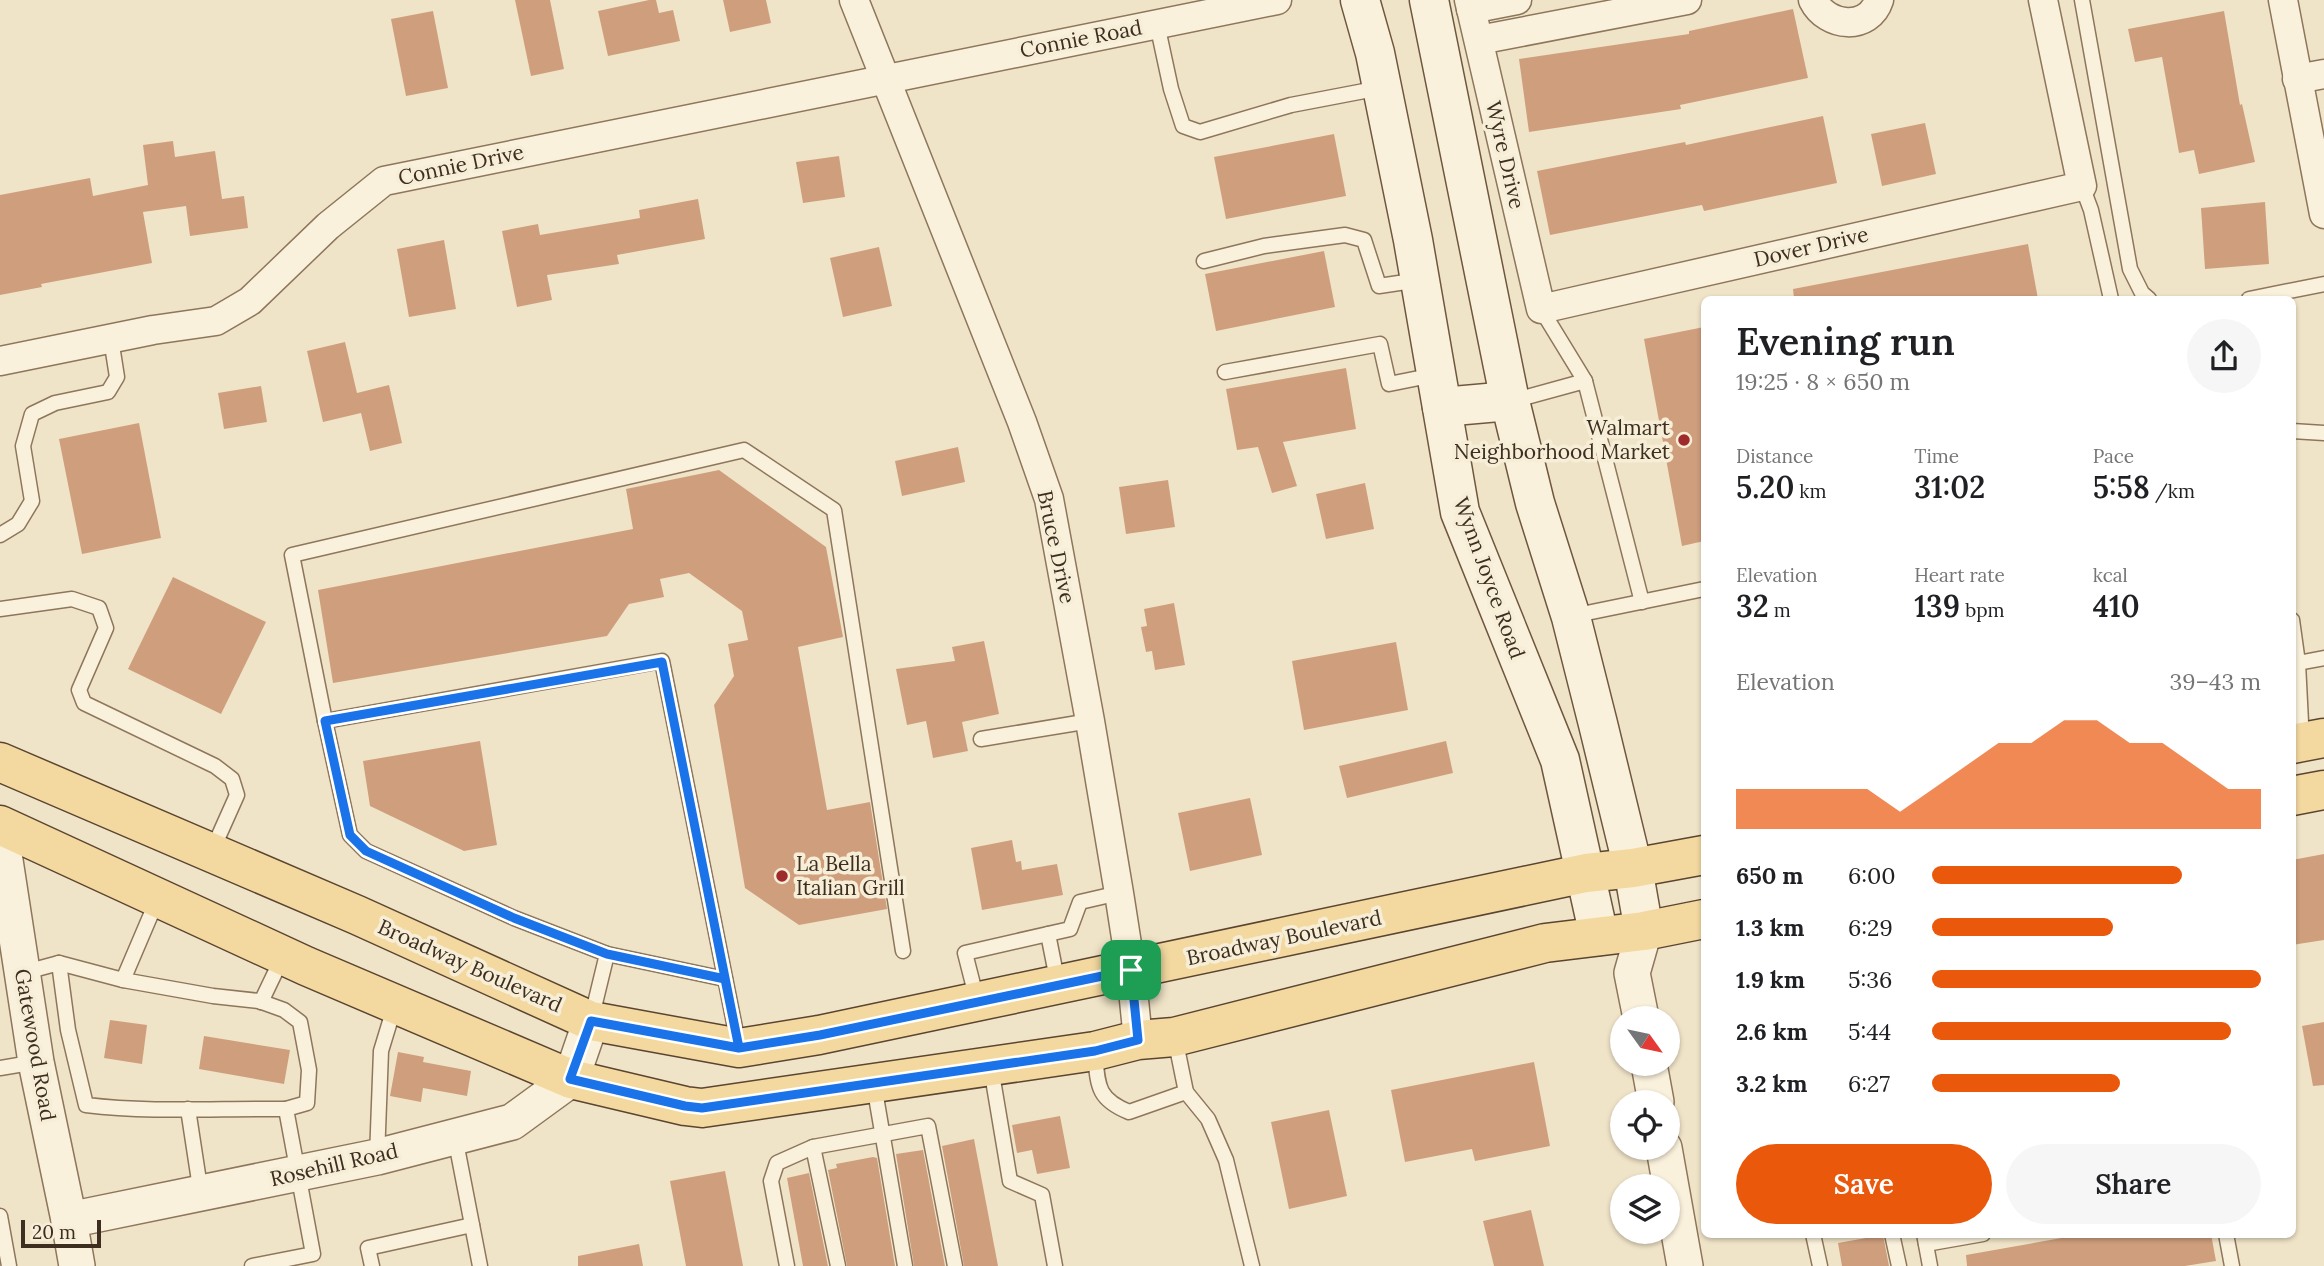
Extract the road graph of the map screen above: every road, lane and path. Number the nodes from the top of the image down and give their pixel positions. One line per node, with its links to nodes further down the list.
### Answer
1 (855, 0): 18 (street)
2 (1276, 0): 14 (street, Connie Road)
3 (1360, 0): 19 (main road, Wynn Joyce Road)
4 (1429, 0): 34 (main road, Wynn Joyce Road)
5 (1517, 0): 13 (street)
6 (1687, 0): 12 (street)
7 (1813, 0): 8 (street)
8 (1879, 0)
9 (2043, 0): 20 (street)
10 (2082, 0): 26 (lane)
11 (2283, 0): 17 (street)
12 (1655, 3): 16 (street)
13 (1470, 4): 16 (street, Wyre Drive)
14 (1200, 8): 15 (street, Connie Road)
15 (1157, 24): 18 (street, Connie Road); 19 (lane)
16 (1479, 40): 28 (street, Wyre Drive)
17 (2311, 77): 21 (street)
18 (886, 78): 29 (street, Connie Drive); 46 (street, Bruce Drive)
19 (1382, 87): 23 (main road, Wynn Joyce Road)
20 (2082, 186): 25 (lane); 28 (street, Dover Drive)
21 (2324, 214)
22 (1204, 261): 23 (lane)
23 (1420, 279): 33 (main road, Wynn Joyce Road)
24 (2324, 284): 27 (lane)
25 (2110, 296)
26 (2146, 296)
27 (2264, 296)
28 (1541, 309): 32 (lane)
29 (111, 339): 30 (street, Connie Drive); 37 (lane)
30 (0, 361)
31 (1225, 372): 33 (lane)
32 (1585, 381): 34 (lane); 39 (lane)
33 (1438, 391): 34 (main road); 56 (main road, Wynn Joyce Road)
34 (1510, 401): 41 (main road, Wynn Joyce Road)
35 (2296, 431): 36 (lane)
36 (2324, 433)
37 (0, 535)
38 (1701, 590): 39 (lane)
39 (1642, 602): 41 (lane)
40 (0, 609): 53 (lane)
41 (1571, 617): 55 (main road, Wynn Joyce Road)
42 (2296, 649): 44 (lane)
43 (2324, 658): 44 (lane)
44 (2298, 663): 48 (lane)
45 (325, 721): 64 (lane); 65 (lane); 71 (lane)
46 (1090, 721): 47 (lane); 57 (street, Bruce Drive)
47 (981, 739)
48 (2306, 741)
49 (0, 762): 53 (main road, Broadway Boulevard)
50 (2324, 790): 51 (main road)
51 (2296, 795)
52 (0, 827): 58 (main road); 59 (street, Gatewood Road)
53 (211, 852): 78 (main road, Broadway Boulevard)
54 (1701, 856): 55 (main road, Broadway Boulevard)
55 (1633, 868): 56 (main road, Broadway Boulevard); 61 (main road, Wynn Joyce Road)
56 (1586, 873): 63 (main road, Wynn Joyce Road); 68 (main road, Broadway Boulevard)
57 (1119, 893): 62 (lane); 68 (street, Bruce Drive)
58 (158, 898): 66 (main road); 72 (lane)
59 (6, 910): 69 (street, Gatewood Road)
60 (1701, 920): 61 (main road)
61 (1644, 931): 63 (main road); 70 (street, Wynn Joyce Road)
62 (1048, 934): 73 (lane); 75 (lane)
63 (1600, 936): 70 (street, Wynn Joyce Road); 79 (main road)
64 (903, 951)
65 (607, 954): 71 (lane); 78 (lane)
66 (283, 956): 74 (lane); 76 (main road)
67 (59, 963): 69 (lane); 72 (lane); 88 (lane)
68 (1131, 970): 73 (main road, Broadway Boulevard); 79 (street, Bruce Drive)
69 (22, 973): 82 (street, Gatewood Road)
70 (1632, 973): 77 (street, Wynn Joyce Road)
71 (725, 979): 80 (lane)
72 (123, 980): 74 (lane)
73 (1058, 985): 75 (main road, Broadway Boulevard)
74 (261, 1002): 89 (lane)
75 (978, 1002): 80 (main road, Broadway Boulevard)
76 (396, 1004): 85 (main road); 93 (lane)
77 (1639, 1006)
78 (591, 1021): 80 (main road, Broadway Boulevard); 85 (street)
79 (1156, 1038): 81 (main road); 87 (lane)
80 (739, 1048)
81 (1095, 1051): 83 (main road); 87 (lane)
82 (36, 1062): 84 (lane); 98 (street, Gatewood Road)
83 (991, 1066): 86 (main road); 113 (lane)
84 (0, 1068)
85 (570, 1079): 86 (main road); 91 (street, Rosehill Road)
86 (873, 1083): 90 (lane)
87 (1186, 1092): 114 (lane)
88 (188, 1109): 89 (lane); 96 (lane)
89 (286, 1110): 95 (lane)
90 (882, 1136): 92 (lane); 111 (lane); 112 (lane)
91 (455, 1137): 93 (street, Rosehill Road); 99 (lane)
92 (813, 1147): 109 (lane); 110 (lane)
93 (377, 1157): 95 (street, Rosehill Road)
94 (1666, 1160): 115 (street)
95 (297, 1174): 96 (street, Rosehill Road); 106 (lane)
96 (201, 1194): 98 (street, Rosehill Road)
97 (0, 1216): 104 (lane)
98 (69, 1220): 105 (street)
99 (472, 1225): 107 (lane); 108 (lane)
100 (1815, 1238): 116 (lane)
101 (1893, 1238): 117 (lane)
102 (2227, 1238): 119 (lane)
103 (1925, 1239): 118 (lane)
104 (9, 1266)
105 (77, 1266)
106 (252, 1266)
107 (372, 1266)
108 (480, 1266)
109 (787, 1266)
110 (838, 1266)
111 (905, 1266)
112 (955, 1266)
113 (1055, 1266)
114 (1252, 1266)
115 (1685, 1266)
116 (1820, 1266)
117 (1899, 1266)
118 (1930, 1266)
119 (2232, 1266)

